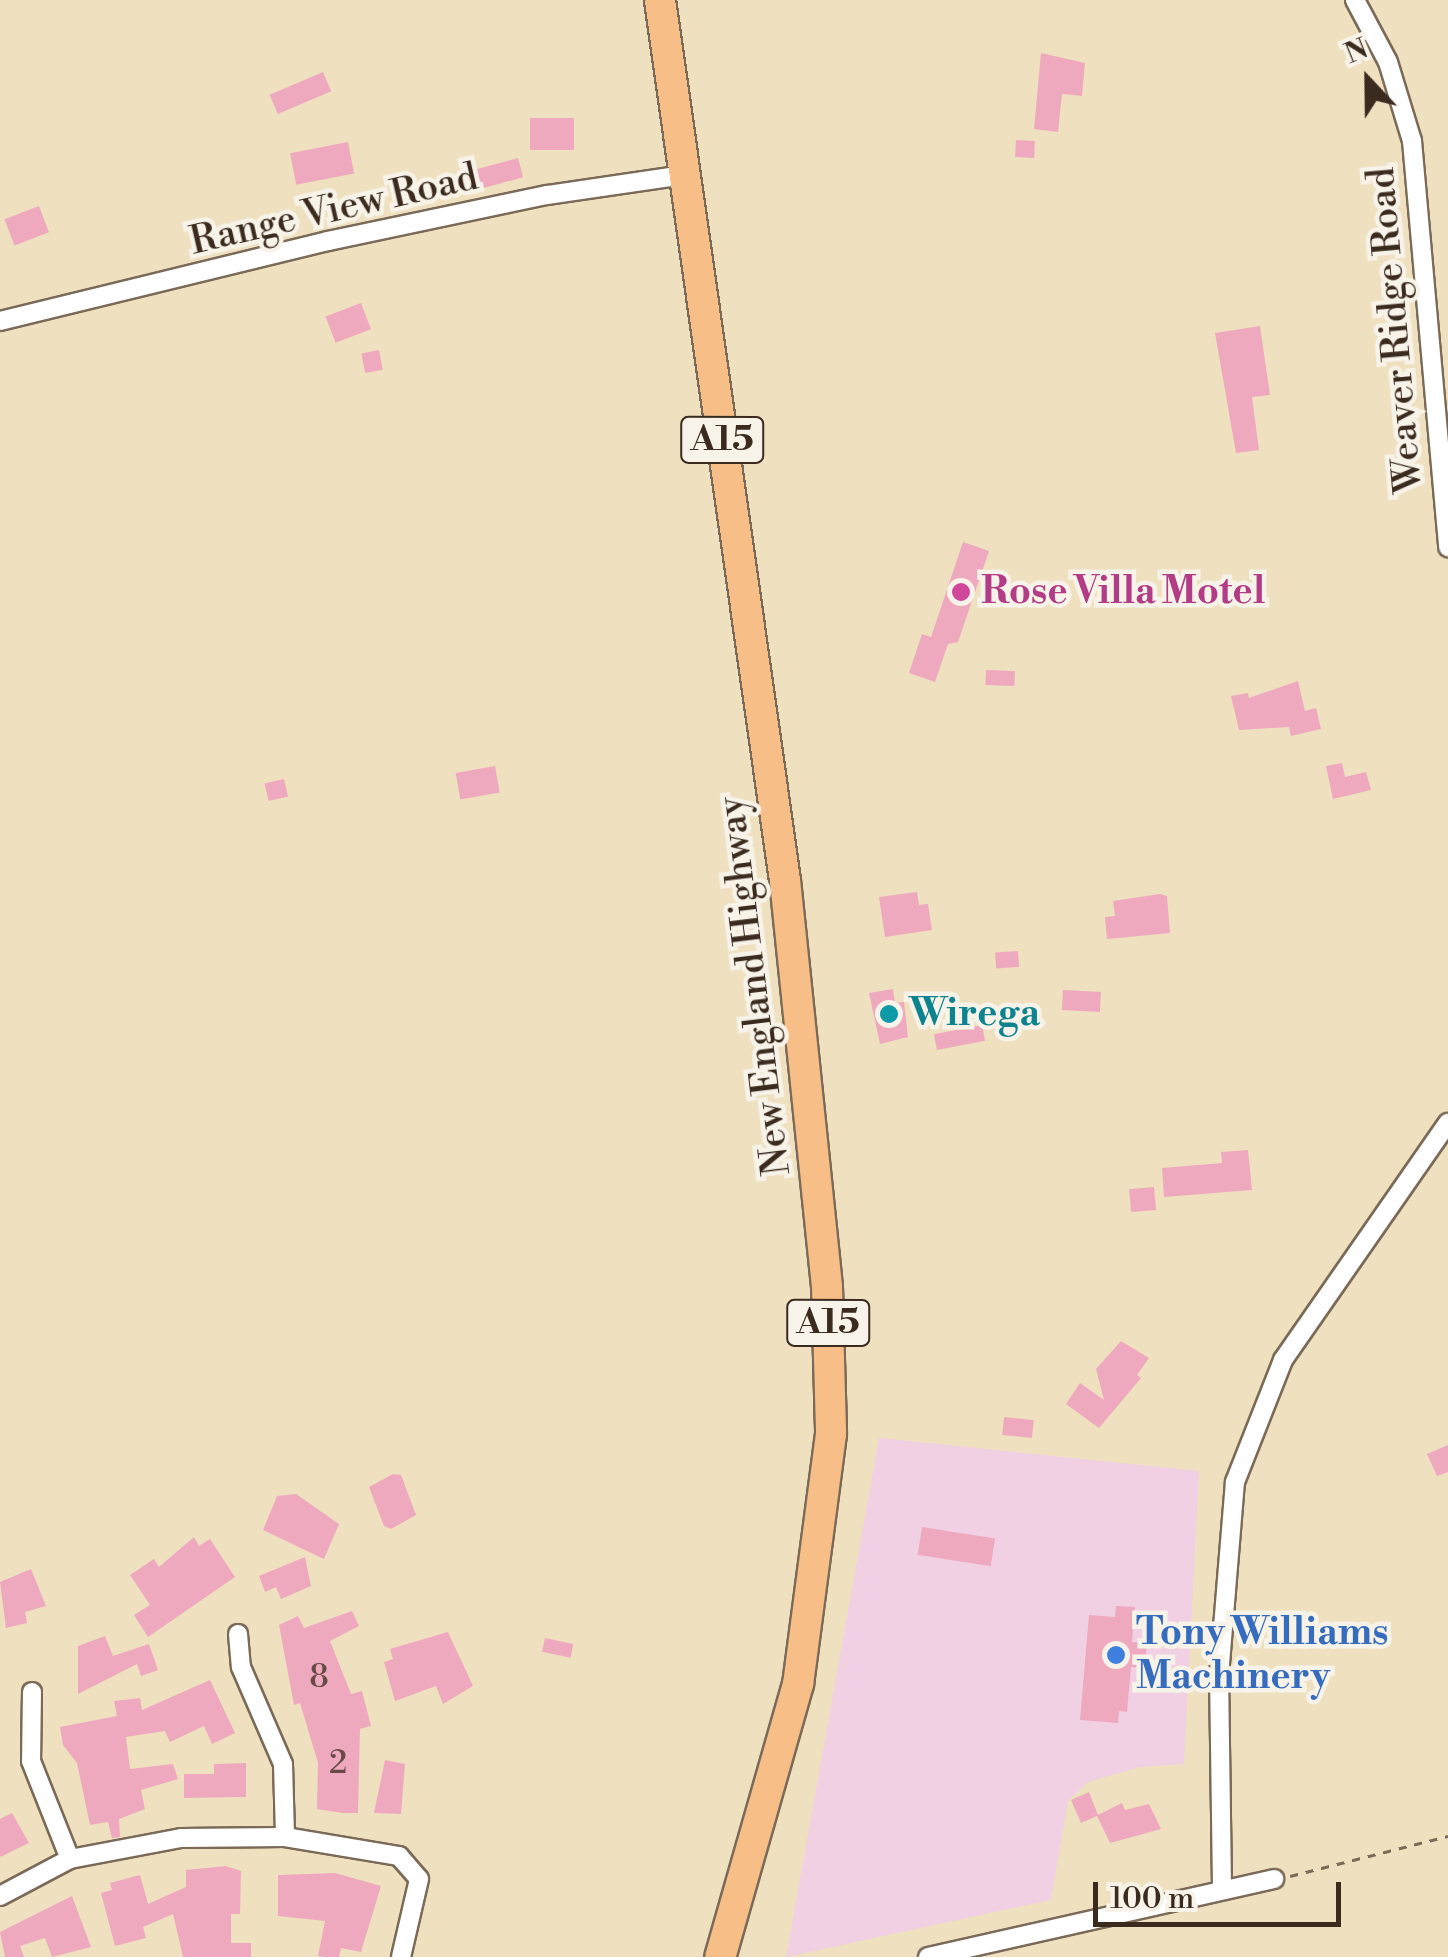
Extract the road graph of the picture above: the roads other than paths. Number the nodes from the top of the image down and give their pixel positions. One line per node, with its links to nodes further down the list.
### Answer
1 (660, 0): 3 (highway, New England Highway / A15)
2 (1355, 0): 5 (street, Weaver Ridge Road)
3 (684, 175): 4 (street, Range View Road); 15 (highway, New England Highway / A15)
4 (0, 322)
5 (1448, 547)
6 (1448, 1123): 12 (street)
7 (238, 1634): 9 (street)
8 (32, 1692): 10 (street)
9 (284, 1837): 10 (street); 14 (street)
10 (70, 1859): 13 (street)
11 (1274, 1879): 12 (street)
12 (1222, 1887): 16 (street)
13 (0, 1896)
14 (401, 1957)
15 (720, 1957)
16 (928, 1957)

